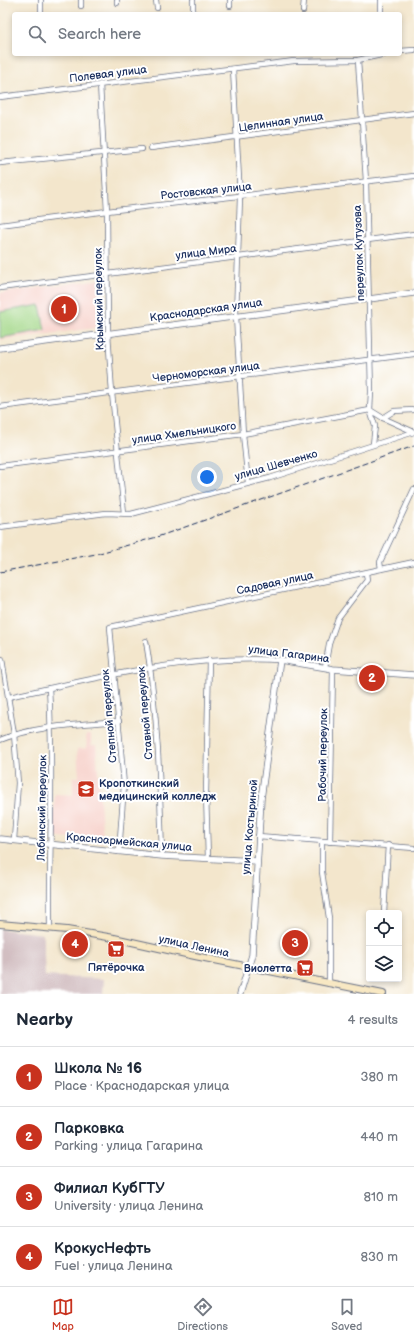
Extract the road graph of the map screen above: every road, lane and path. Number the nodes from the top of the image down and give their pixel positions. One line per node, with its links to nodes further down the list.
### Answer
1 (41, 0): 12 (street)
2 (81, 0): 8 (street)
3 (156, 0): 10 (street)
4 (193, 0): 13 (street)
5 (230, 0): 9 (street)
6 (304, 0): 11 (street)
7 (381, 0): 14 (street)
8 (81, 6)
9 (230, 6)
10 (157, 8)
11 (304, 11)
12 (41, 12)
13 (193, 12)
14 (381, 12)
15 (414, 50): 16 (street)
16 (402, 51)
17 (377, 56): 18 (street, Полевая улица)
18 (358, 60): 19 (street, Полевая улица); 23 (street, переулок Кутузова)
19 (233, 69): 20 (street, Полевая улица); 24 (street)
20 (100, 84): 21 (street, Полевая улица); 27 (street, Крымский переулок)
21 (0, 97)
22 (414, 113): 23 (street, Целинная улица)
23 (363, 120): 24 (street, Целинная улица); 30 (street, переулок Кутузова)
24 (238, 137): 25 (street, Целинная улица); 31 (street)
25 (151, 148)
26 (142, 149): 27 (street)
27 (105, 153): 28 (street); 32 (street, Крымский переулок)
28 (0, 163)
29 (414, 176): 30 (street, Ростовская улица)
30 (366, 182): 31 (street, Ростовская улица); 35 (street, переулок Кутузова)
31 (240, 197): 32 (street, Ростовская улица); 36 (street)
32 (107, 211): 33 (street, Ростовская улица); 37 (street, Крымский переулок)
33 (0, 226)
34 (414, 234): 35 (street, улица Мира)
35 (366, 241): 36 (street, улица Мира); 40 (street, переулок Кутузова)
36 (238, 257): 37 (street, улица Мира); 41 (street)
37 (108, 274): 38 (street, улица Мира); 42 (street, Крымский переулок)
38 (0, 288)
39 (414, 293): 40 (street, Краснодарская улица)
40 (369, 299): 41 (street, Краснодарская улица); 45 (street, переулок Кутузова)
41 (236, 316): 42 (street, Краснодарская улица); 46 (street)
42 (108, 333): 43 (street, Краснодарская улица); 47 (street, Крымский переулок)
43 (0, 348)
44 (414, 354): 45 (street, Черноморская улица)
45 (370, 360): 46 (street, Черноморская улица); 49 (street, переулок Кутузова)
46 (239, 377): 47 (street, Черноморская улица); 53 (street)
47 (112, 393): 48 (street, Черноморская улица); 55 (street, Крымский переулок)
48 (0, 407)
49 (370, 410): 51 (street); 53 (street, улица Хмельницкого); 54 (street, переулок Кутузова)
50 (414, 410): 51 (street)
51 (383, 418): 52 (street)
52 (414, 432): 54 (street, улица Шевченко)
53 (243, 434): 55 (street, улица Хмельницкого); 57 (street)
54 (373, 444): 57 (street, улица Шевченко)
55 (118, 451): 56 (street, улица Хмельницкого); 59 (street, Крымский переулок)
56 (0, 466)
57 (248, 482): 59 (street, улица Шевченко)
58 (414, 489): 62 (street)
59 (124, 512): 60 (street, улица Шевченко)
60 (0, 527)
61 (414, 562): 62 (street, Садовая улица)
62 (382, 569): 63 (street, Садовая улица)
63 (366, 573): 64 (street, Садовая улица); 70 (street)
64 (110, 628): 72 (street, Степной переулок)
65 (146, 641): 69 (street, Ставной переулок)
66 (2, 659): 75 (street)
67 (209, 660): 68 (street, улица Гагарина); 69 (street, улица Гагарина); 90 (street)
68 (280, 660): 70 (street, улица Гагарина); 80 (street, улица Костыриной)
69 (150, 667): 72 (street, улица Гагарина); 89 (street, Ставной переулок)
70 (325, 668): 71 (street, улица Гагарина)
71 (333, 669): 73 (street, улица Гагарина); 84 (street, Рабочий переулок)
72 (114, 673): 74 (street, улица Гагарина); 76 (street, Степной переулок)
73 (414, 675)
74 (49, 688): 75 (street, улица Гагарина); 77 (street, Лабинский переулок)
75 (9, 697): 78 (street)
76 (119, 721): 77 (street); 88 (street, Степной переулок)
77 (52, 728): 78 (street); 85 (street, Лабинский переулок)
78 (14, 734): 79 (street); 82 (street)
79 (0, 740)
80 (258, 836): 83 (street); 91 (street, улица Костыриной)
81 (0, 839): 82 (street, Красноармейская улица)
82 (14, 840): 85 (street, Красноармейская улица)
83 (322, 841): 84 (street); 96 (street)
84 (330, 842): 86 (street)
85 (49, 845): 88 (street, Красноармейская улица); 94 (street, Лабинский переулок)
86 (388, 845): 87 (street); 92 (street)
87 (414, 848)
88 (119, 852): 89 (street, Красноармейская улица)
89 (162, 856): 90 (street, Красноармейская улица)
90 (208, 858): 91 (street, Красноармейская улица)
91 (256, 861): 95 (street, улица Костыриной)
92 (384, 910)
93 (0, 924): 94 (main road, улица Ленина)
94 (50, 929): 95 (main road, улица Ленина)
95 (249, 968): 96 (main road, улица Ленина); 98 (street, улица Костыриной)
96 (329, 984): 97 (main road, улица Ленина)
97 (354, 991): 99 (main road, улица Ленина)
98 (240, 994)
99 (383, 994)

